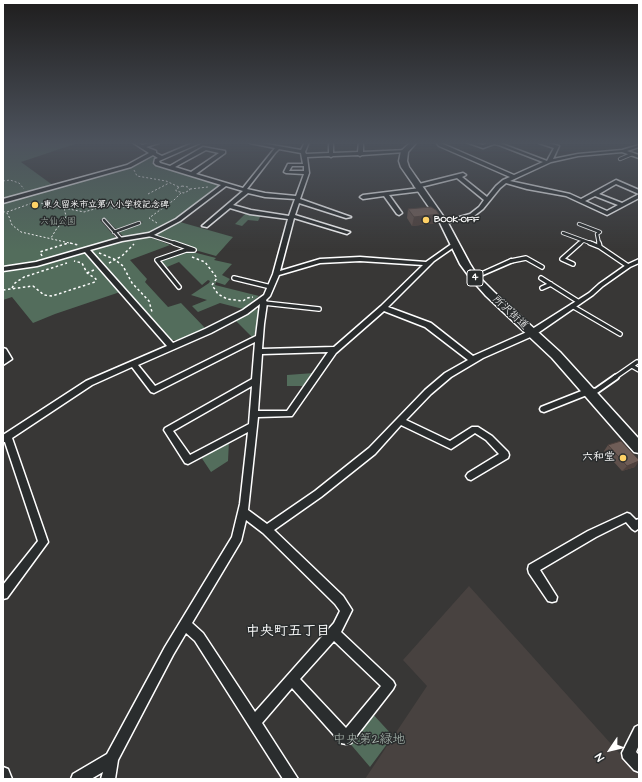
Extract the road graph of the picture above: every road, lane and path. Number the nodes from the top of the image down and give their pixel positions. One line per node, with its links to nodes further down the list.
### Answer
1 (85, 178): 20 (street)
2 (150, 178): 12 (path)
3 (207, 178): 14 (street)
4 (254, 178): 17 (street)
5 (304, 178): 27 (street)
6 (412, 178): 16 (main road, 所沢街道 / 4)
7 (451, 178): 16 (street)
8 (463, 178): 29 (street)
9 (511, 178): 11 (street)
10 (3, 181): 20 (path)
11 (505, 181): 29 (street); 31 (street)
12 (169, 182): 15 (path); 22 (path)
13 (207, 183): 18 (path)
14 (225, 184): 17 (street); 55 (street)
15 (179, 187): 21 (path); 21 (path)
16 (419, 188): 23 (street); 48 (main road, 所沢街道 / 4)
17 (246, 190): 27 (street); 37 (street)
18 (208, 191)
19 (639, 192): 24 (street)
20 (33, 193): 30 (street)
21 (181, 193): 32 (path)
22 (148, 194)
23 (385, 194): 26 (street); 43 (street)
24 (595, 194): 31 (street); 35 (street)
25 (639, 196): 35 (street)
26 (363, 197)
27 (298, 199): 42 (street); 44 (street)
28 (97, 200): 33 (path)
29 (487, 200): 48 (street)
30 (3, 201)
31 (581, 201): 35 (street)
32 (172, 202): 36 (path); 49 (path)
33 (106, 204): 34 (path); 38 (path)
34 (114, 204): 36 (path); 36 (path)
35 (622, 205)
36 (126, 206)
37 (229, 206): 44 (street); 51 (street)
38 (64, 208): 41 (path); 56 (path)
39 (344, 208): 42 (street)
40 (3, 211): 41 (path)
41 (6, 212): 56 (path)
42 (338, 213): 45 (street)
43 (399, 214)
44 (292, 217): 53 (street); 75 (street)
45 (348, 217)
46 (104, 220): 52 (lane)
47 (139, 223): 52 (lane)
48 (444, 223): 61 (main road, 所沢街道 / 4)
49 (160, 224)
50 (579, 224): 62 (lane)
51 (205, 226)
52 (114, 232): 57 (lane)
53 (347, 232)
54 (563, 233): 58 (lane)
55 (150, 235): 57 (street); 64 (lane)
56 (51, 238): 60 (path)
57 (121, 239): 63 (street)
58 (583, 241): 62 (lane); 70 (lane)
59 (138, 242): 66 (path)
60 (70, 243): 63 (path); 65 (path)
61 (455, 244): 69 (street); 76 (main road, 所沢街道 / 4)
62 (600, 247): 71 (lane)
63 (88, 250): 66 (path); 72 (street); 74 (street)
64 (186, 250): 80 (lane); 85 (path)
65 (42, 256)
66 (116, 260): 72 (path); 89 (path)
67 (511, 261): 73 (lane); 76 (street)
68 (639, 262): 71 (street)
69 (428, 264): 75 (street); 87 (street)
70 (573, 264)
71 (628, 266): 86 (street)
72 (101, 267): 89 (street)
73 (542, 267)
74 (3, 269)
75 (276, 274): 81 (street)
76 (474, 277): 90 (main road, 所沢街道 / 4)
77 (234, 278): 81 (lane)
78 (542, 278): 79 (lane)
79 (550, 284): 83 (lane); 86 (lane)
80 (179, 287)
81 (271, 287): 85 (street)
82 (12, 288): 82 (path); 84 (path)
83 (542, 288)
84 (3, 290)
85 (263, 302): 88 (lane); 92 (street); 93 (street)
86 (575, 304): 90 (street); 91 (lane)
87 (383, 308): 94 (street); 97 (street)
88 (319, 309)
89 (147, 319): 93 (street)
90 (532, 333): 97 (street); 104 (main road, 所沢街道 / 4)
91 (620, 334)
92 (259, 337): 96 (street); 100 (street)
93 (172, 347): 100 (street)
94 (335, 349): 96 (street); 106 (street)
95 (3, 351): 98 (street)
96 (259, 352): 103 (street)
97 (473, 360): 107 (street)
98 (3, 362)
99 (637, 362): 101 (lane)
100 (134, 364): 109 (street)
101 (632, 366): 102 (lane); 104 (lane)
102 (639, 370)
103 (255, 381): 106 (street); 108 (street)
104 (589, 391): 105 (street); 110 (main road, 所沢街道 / 4)
105 (544, 409)
106 (254, 414): 108 (street)
107 (400, 421): 111 (street); 114 (street)
108 (252, 426): 112 (street)
109 (5, 437): 115 (street)
110 (639, 448)
111 (471, 476)
112 (243, 512): 114 (street); 117 (street)
113 (639, 523): 116 (street)
114 (267, 530): 118 (street)
115 (3, 594)
116 (552, 598)
117 (185, 625): 120 (street); 122 (street)
118 (334, 633): 119 (street); 119 (street)
119 (292, 679): 120 (street)
120 (255, 721): 128 (street)
121 (639, 731): 123 (street)
122 (112, 760): 126 (street); 127 (street)
123 (639, 765)
124 (3, 774): 125 (street)
125 (5, 779)
126 (78, 779)
127 (108, 779)
128 (291, 779)

